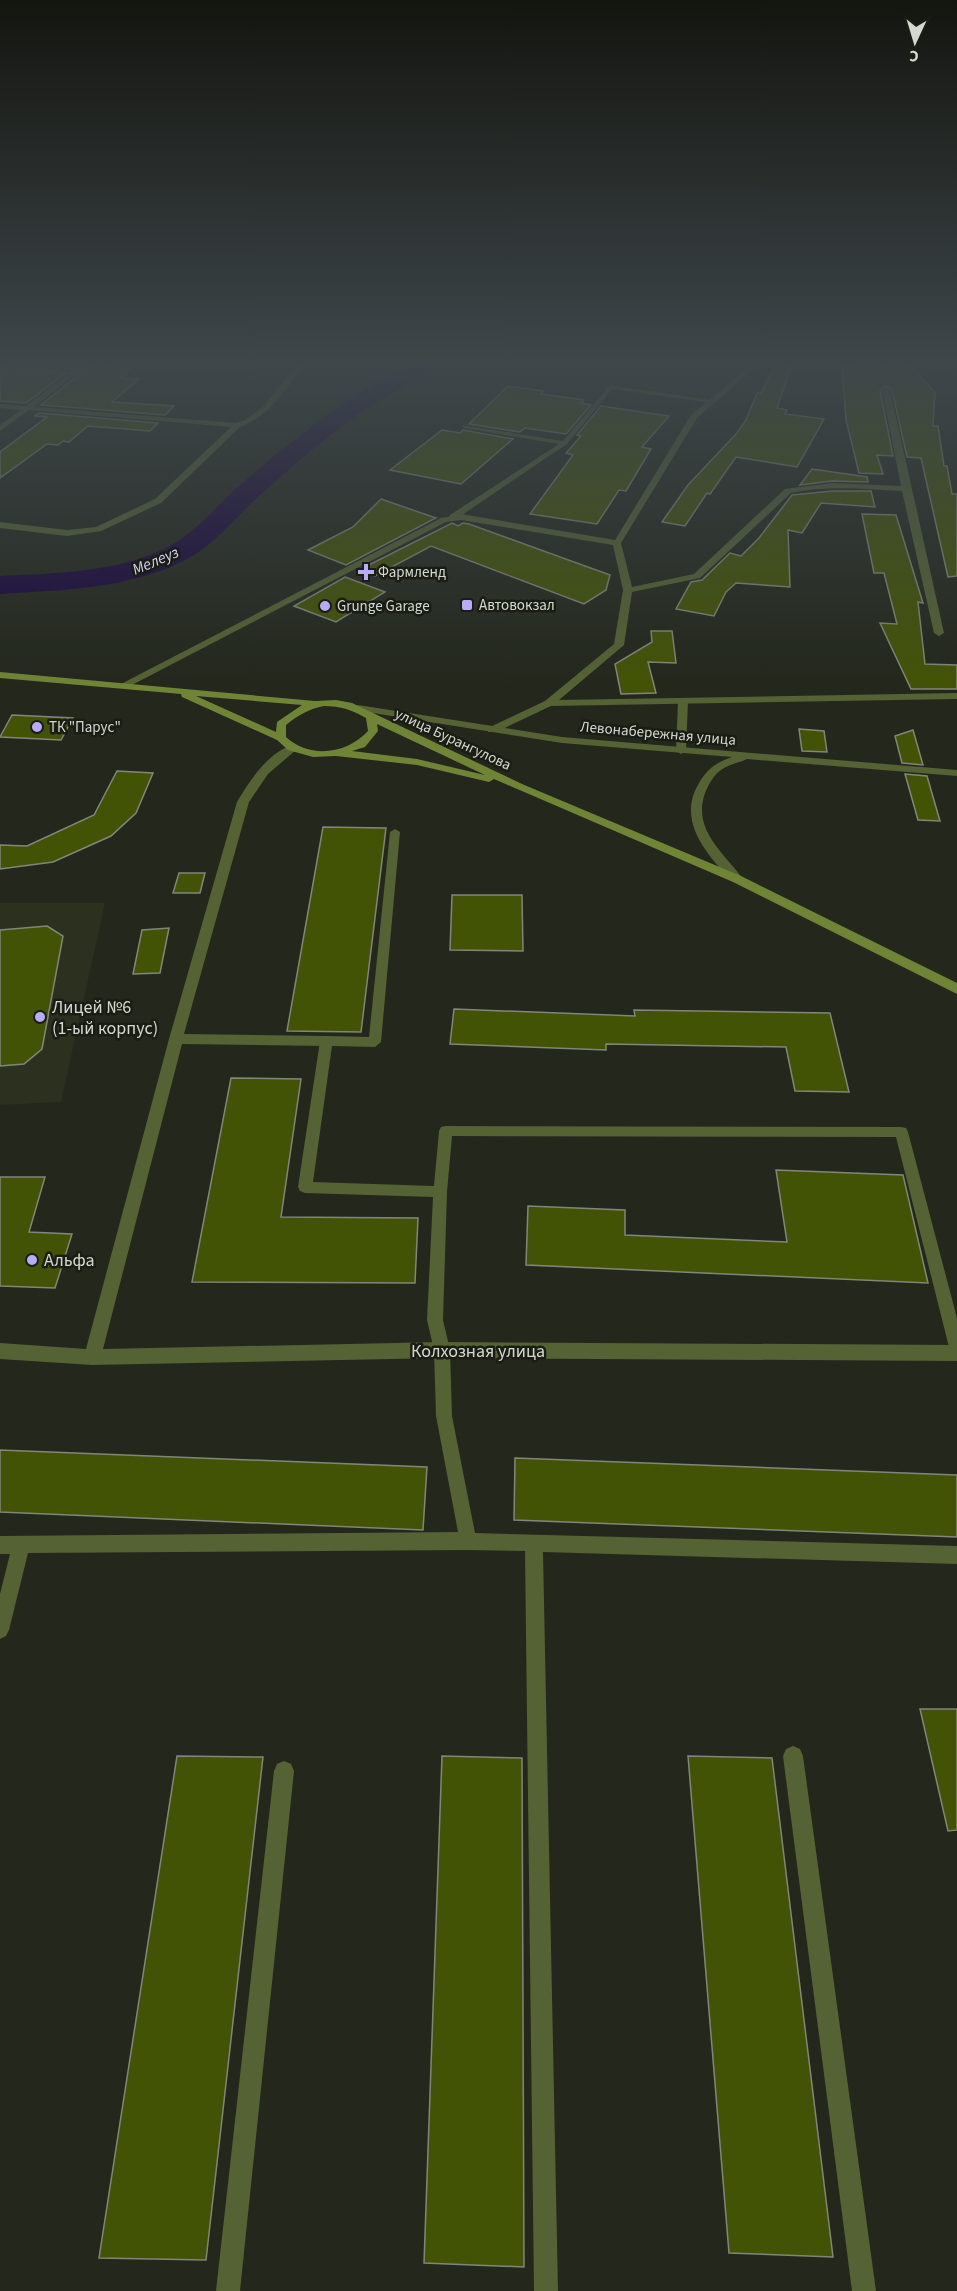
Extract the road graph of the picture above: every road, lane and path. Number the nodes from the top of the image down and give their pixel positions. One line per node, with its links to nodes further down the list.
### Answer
1 (189, 471): 7 (street)
2 (523, 471): 6 (lane)
3 (661, 471): 8 (street)
4 (902, 471): 5 (street)
5 (906, 489): 9 (street); 10 (street)
6 (453, 518): 8 (street); 12 (street)
7 (0, 525)
8 (617, 543): 9 (street)
9 (628, 590): 16 (street)
10 (939, 633)
11 (0, 675): 12 (main road, улица Бурангулова)
12 (124, 685): 13 (main road, улица Бурангулова)
13 (175, 690): 17 (main road, улица Бурангулова); 21 (main road, улица Бурангулова)
14 (957, 696): 15 (street, Левонабережная улица)
15 (684, 701): 16 (street, Левонабережная улица); 22 (lane)
16 (549, 703): 20 (street)
17 (316, 704): 18 (main road, улица Бурангулова); 21 (main road, улица Бурангулова)
18 (358, 708): 19 (main road, улица Бурангулова); 20 (street, Левонабережная улица)
19 (371, 717): 23 (main road, улица Бурангулова); 26 (main road, улица Бурангулова)
20 (492, 730): 22 (street, Левонабережная улица)
21 (287, 743): 23 (main road, улица Бурангулова); 30 (street)
22 (681, 751): 24 (street, Левонабережная улица)
23 (336, 753): 26 (main road, улица Бурангулова)
24 (749, 756): 25 (street, Левонабережная улица); 28 (street)
25 (957, 773)
26 (518, 786): 28 (main road)
27 (395, 832): 31 (lane)
28 (737, 879): 29 (main road)
29 (957, 989)
30 (176, 1039): 31 (street); 37 (street)
31 (326, 1041): 32 (lane)
32 (440, 1192): 33 (lane); 34 (lane)
33 (957, 1347)
34 (442, 1350): 36 (street, Колхозная улица); 37 (street, Колхозная улица); 38 (lane)
35 (0, 1351): 37 (street, Колхозная улица)
36 (957, 1353)
37 (92, 1357)
38 (468, 1541): 39 (lane); 41 (lane)
39 (534, 1544): 42 (lane); 47 (lane)
40 (0, 1545): 41 (lane)
41 (21, 1545): 43 (lane)
42 (957, 1555)
43 (0, 1630)
44 (793, 1756): 48 (lane)
45 (284, 1771): 46 (lane)
46 (228, 2291)
47 (546, 2291)
48 (864, 2291)

